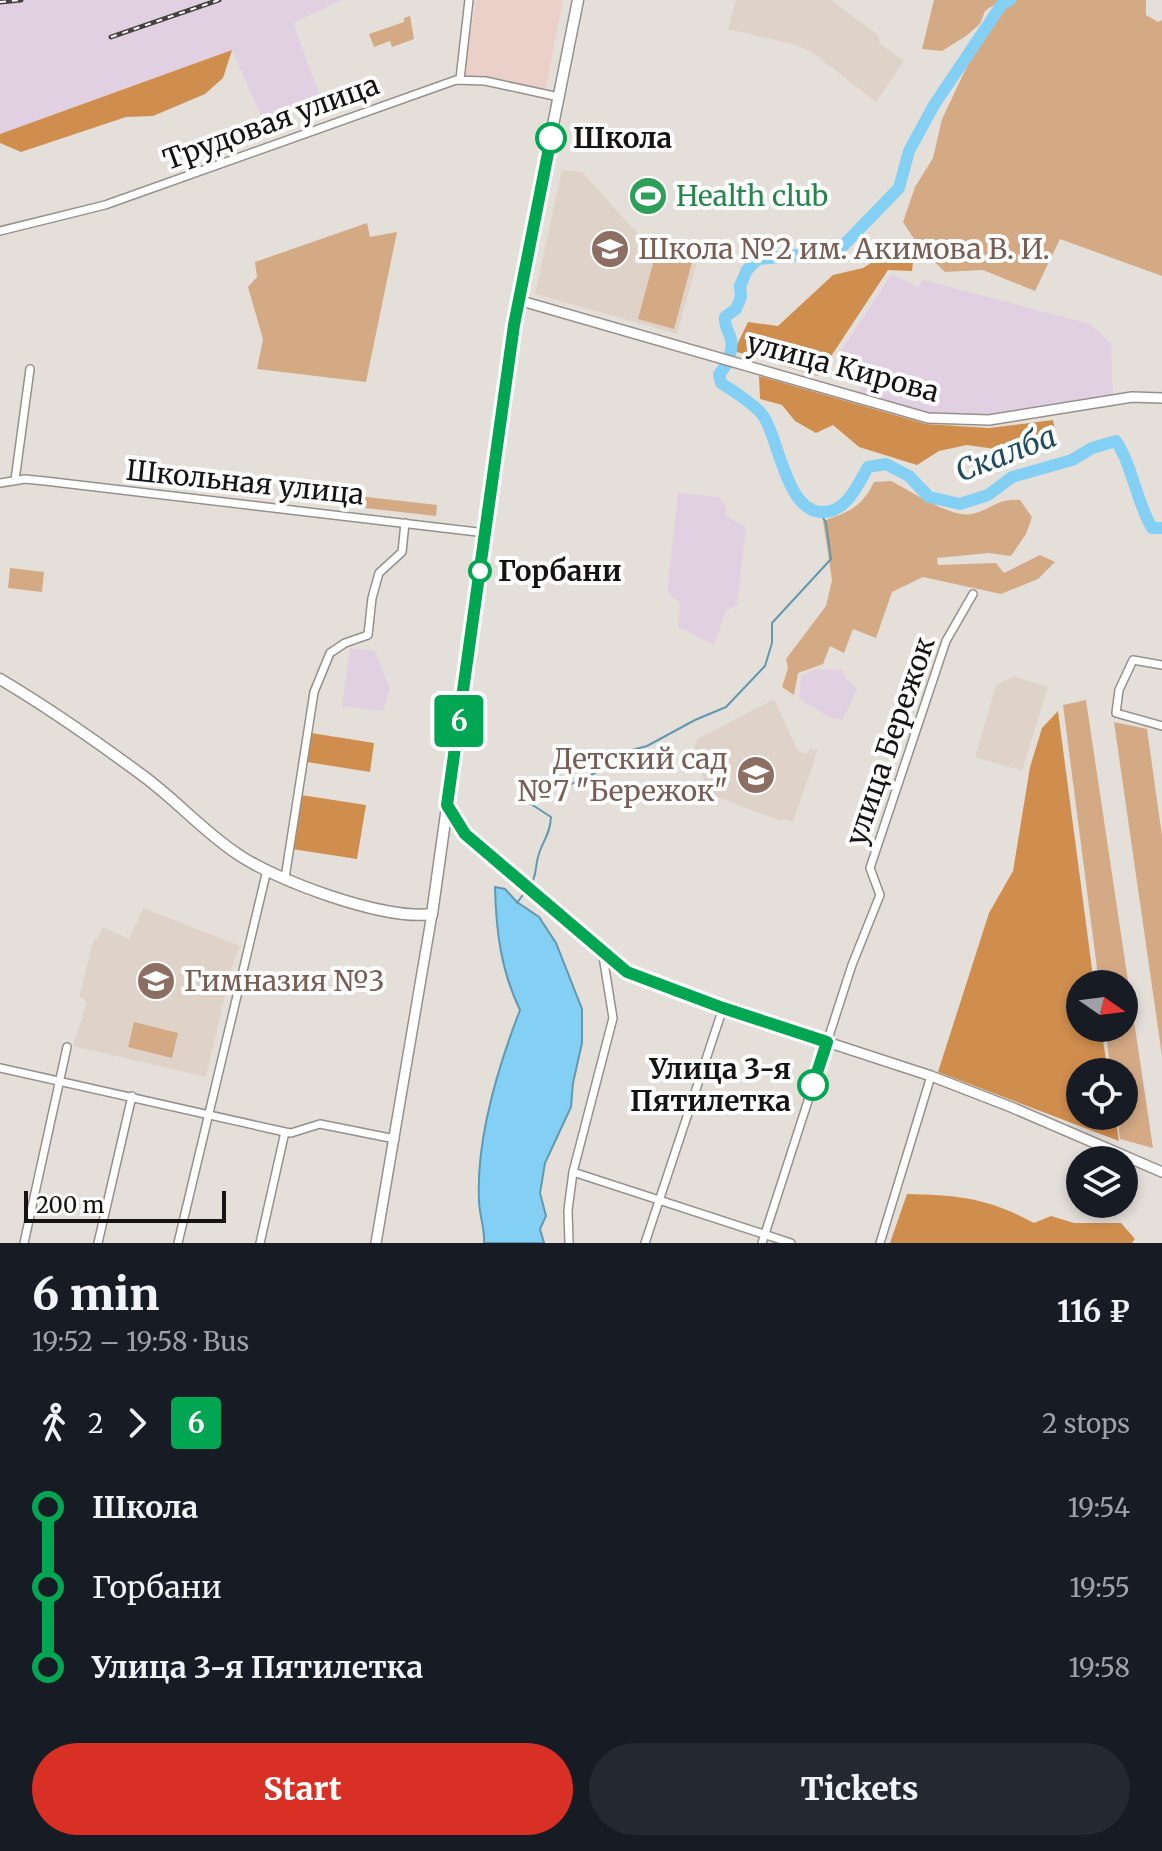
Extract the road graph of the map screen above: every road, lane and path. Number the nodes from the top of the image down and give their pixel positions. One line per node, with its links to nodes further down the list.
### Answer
1 (469, 0): 3 (street)
2 (578, 0): 4 (main road)
3 (460, 79): 4 (street, Трудовая улица); 5 (street, Трудовая улица)
4 (559, 97): 6 (main road)
5 (0, 231)
6 (518, 300): 8 (street, улица Кирова); 12 (main road)
7 (30, 369): 9 (street)
8 (1162, 398)
9 (15, 480): 10 (street, Школьная улица); 11 (street, Школьная улица)
10 (0, 483)
11 (405, 523): 12 (street, Школьная улица); 21 (street)
12 (486, 533): 17 (main road)
13 (973, 594): 25 (street, улица Бережок)
14 (1162, 665): 16 (street)
15 (0, 679): 20 (main road)
16 (1162, 726)
17 (447, 805): 18 (main road); 19 (street)
18 (443, 834): 19 (street); 22 (main road)
19 (465, 834): 23 (street)
20 (267, 870): 21 (main road); 31 (street)
21 (285, 878): 22 (main road)
22 (432, 914): 33 (street)
23 (602, 950): 24 (street); 34 (street)
24 (723, 1008): 25 (street); 36 (street)
25 (827, 1042): 28 (street); 37 (street)
26 (67, 1047): 29 (street)
27 (0, 1068): 29 (street)
28 (931, 1076): 35 (street); 46 (street)
29 (59, 1080): 30 (street); 38 (street)
30 (132, 1096): 31 (street); 39 (street)
31 (208, 1114): 32 (street); 40 (street)
32 (285, 1132): 33 (street); 41 (street)
33 (395, 1139): 42 (street)
34 (573, 1172): 36 (street); 43 (street)
35 (1162, 1172)
36 (659, 1200): 37 (street); 44 (street)
37 (764, 1239): 45 (street)
38 (24, 1243)
39 (98, 1243)
40 (178, 1243)
41 (260, 1243)
42 (376, 1243)
43 (569, 1243)
44 (645, 1243)
45 (791, 1243)
46 (880, 1243)

